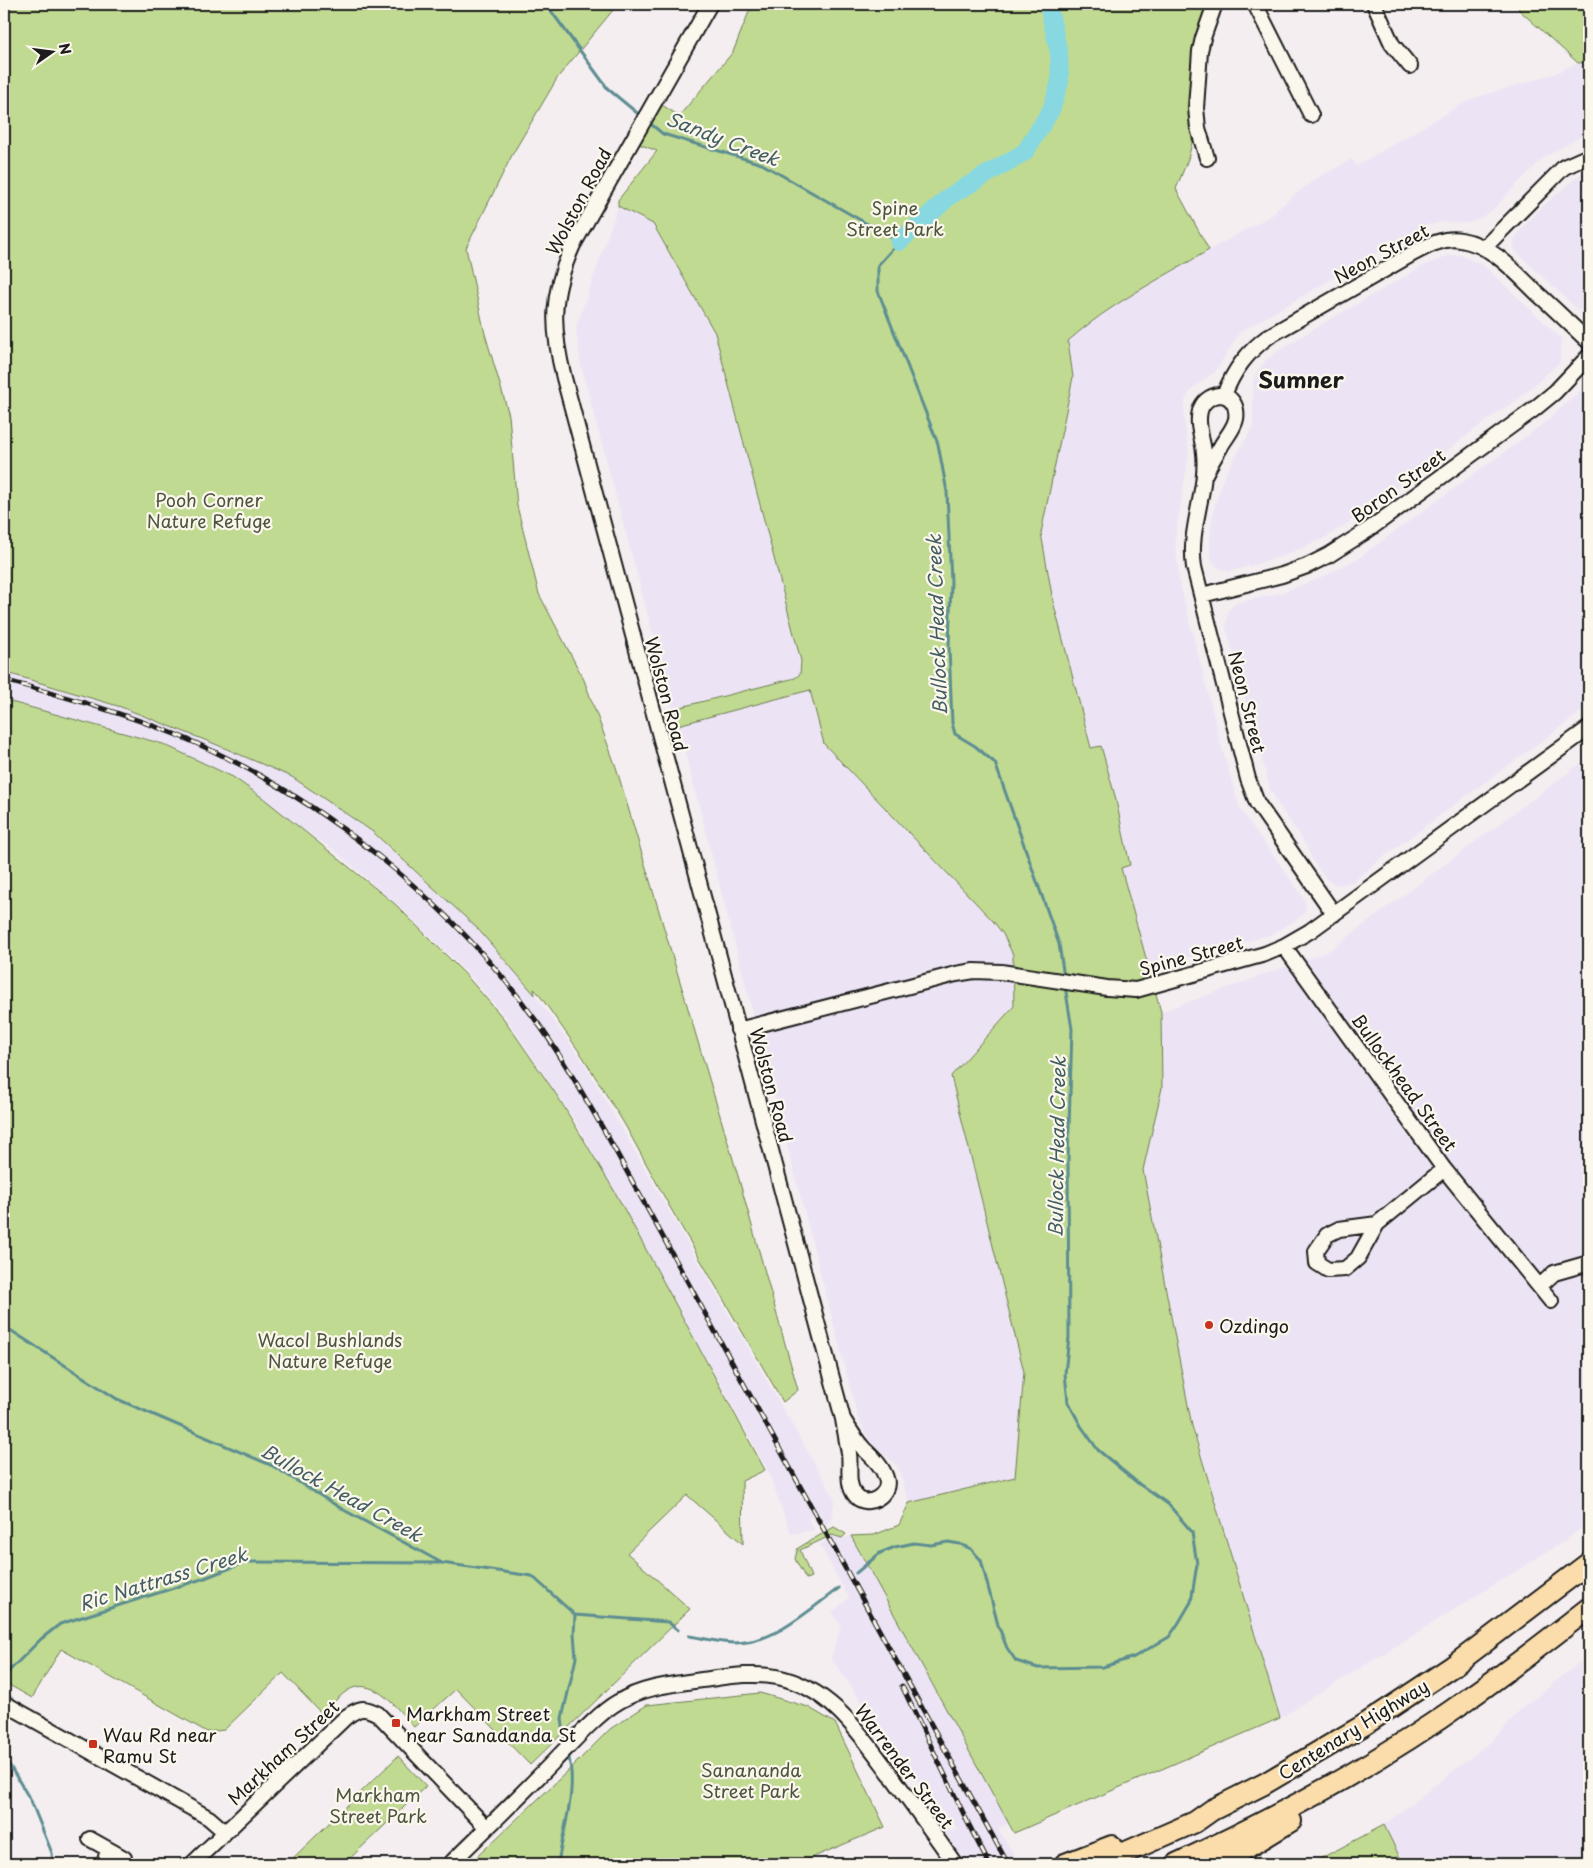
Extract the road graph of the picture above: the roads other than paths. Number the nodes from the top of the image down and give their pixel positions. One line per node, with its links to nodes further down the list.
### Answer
1 (710, 4): 18 (street, Wolston Road)
2 (1215, 4): 8 (street)
3 (1255, 4): 6 (street)
4 (1374, 4): 5 (street)
5 (1410, 66)
6 (1311, 115)
7 (1589, 156): 9 (street)
8 (1207, 158)
9 (1484, 248): 10 (street, Neon Street); 12 (street, Neon Street)
10 (1589, 342)
11 (1589, 356): 14 (street, Boron Street)
12 (1224, 395): 13 (street, Neon Street); 13 (street, Neon Street)
13 (1204, 476): 14 (street, Neon Street)
14 (1202, 595): 16 (street, Neon Street)
15 (1589, 728): 16 (street, Spine Street)
16 (1334, 914): 17 (street, Spine Street)
17 (1284, 946): 18 (street, Spine Street); 19 (street, Bullockhead Street)
18 (738, 1030): 24 (street, Wolston Road)
19 (1444, 1169): 20 (street); 22 (street, Bullockhead Street)
20 (1377, 1224)
21 (1589, 1263): 22 (street)
22 (1540, 1286): 23 (street, Bullockhead Street)
23 (1551, 1301)
24 (843, 1419): 24 (street, Wolston Road)
25 (1589, 1563): 29 (highway, Centenary Highway)
26 (1589, 1608): 28 (highway, Centenary Highway)
27 (4, 1703): 31 (street)
28 (1310, 1797): 41 (highway, Centenary Highway); 42 (highway)
29 (1212, 1810): 39 (highway); 40 (highway, Centenary Highway)
30 (487, 1828): 31 (street, Markham Street); 37 (street); 38 (street, Warrender Street)
31 (225, 1832): 36 (street, Markham Street)
32 (90, 1839): 33 (street)
33 (108, 1850): 34 (street); 35 (street)
34 (124, 1858)
35 (104, 1864)
36 (192, 1864)
37 (450, 1864)
38 (955, 1864)
39 (1065, 1864)
40 (1099, 1864)
41 (1176, 1864)
42 (1220, 1864)

